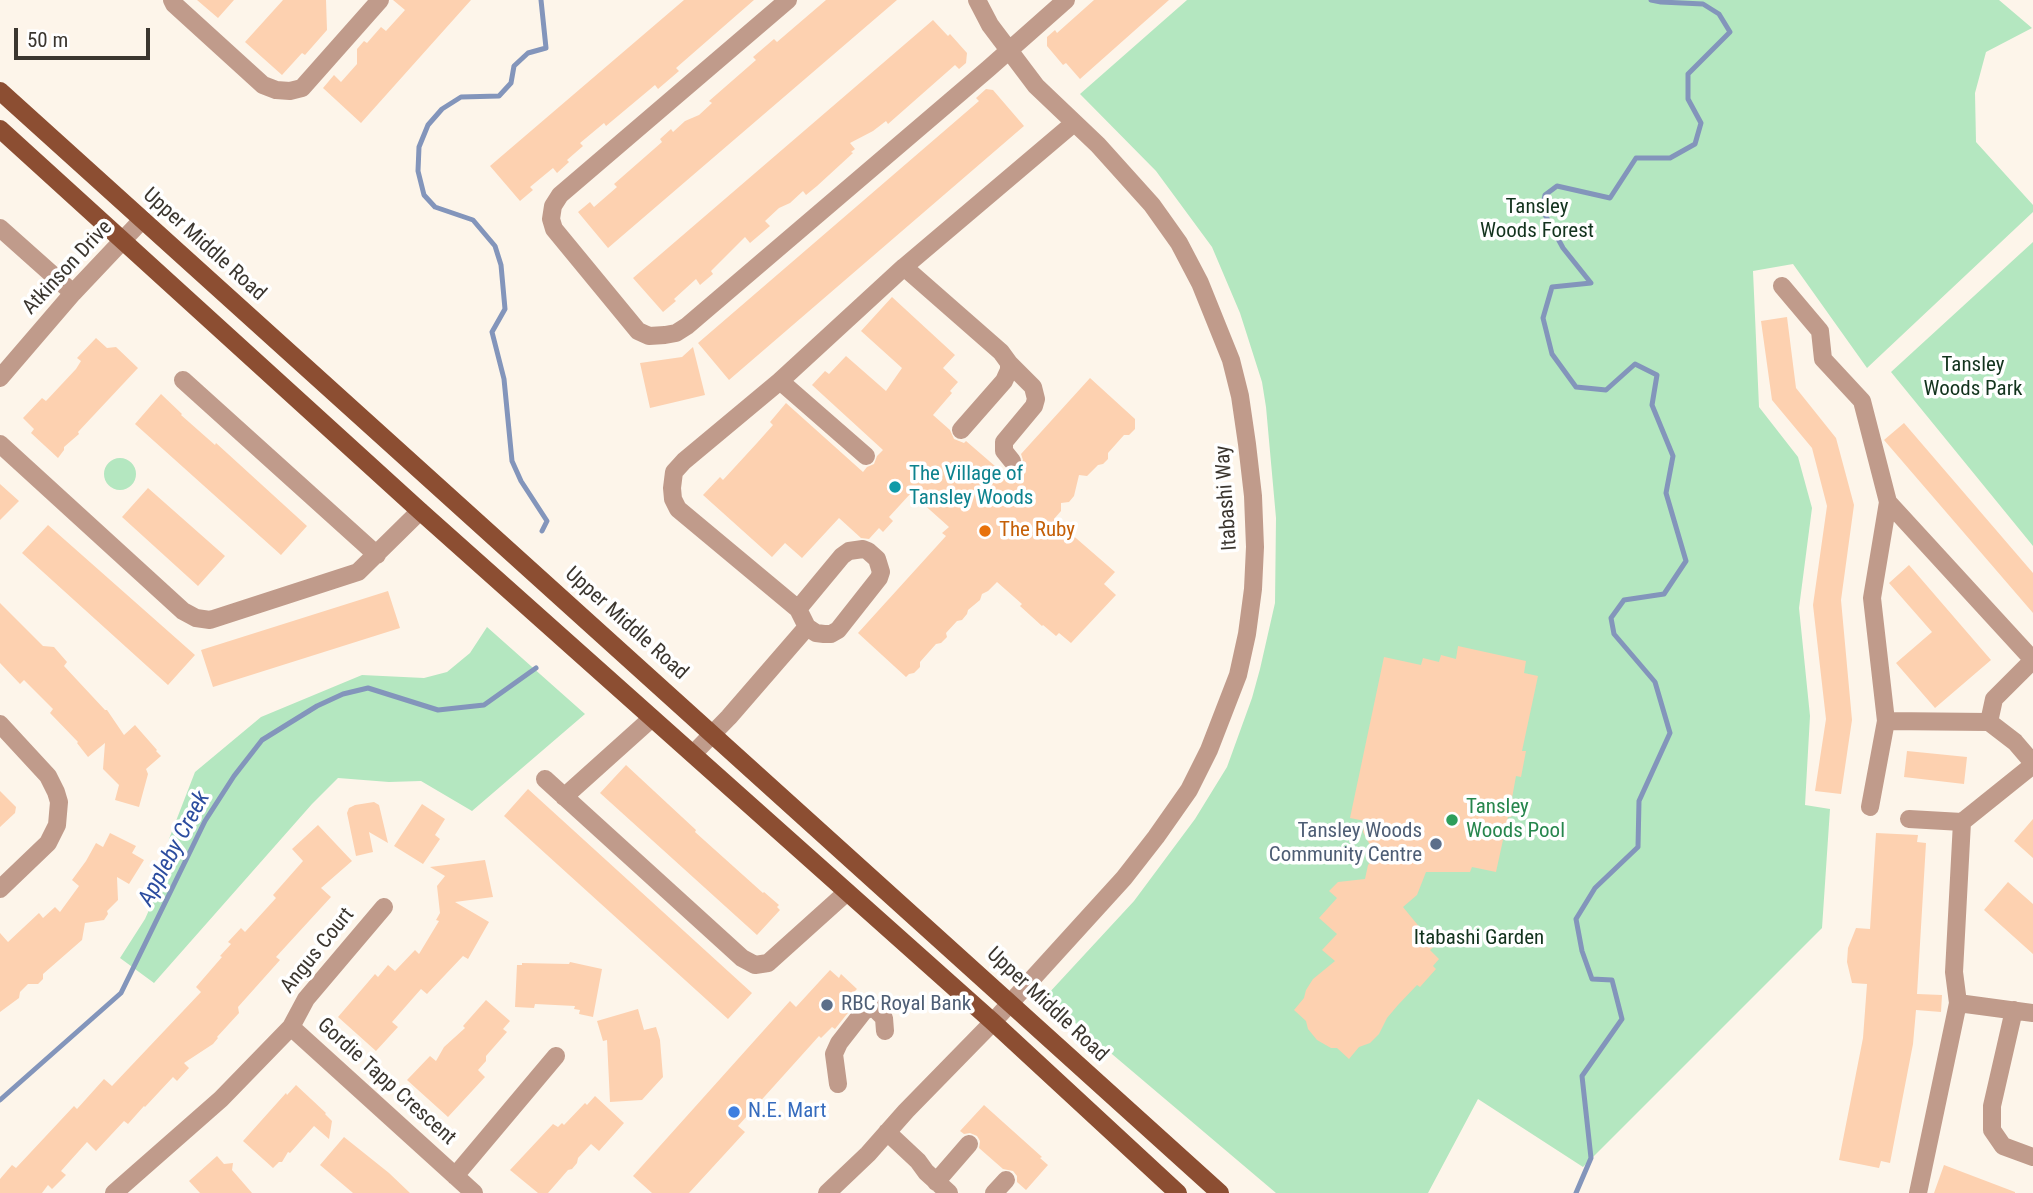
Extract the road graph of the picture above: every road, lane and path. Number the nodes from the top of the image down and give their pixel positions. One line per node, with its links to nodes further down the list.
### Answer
1 (172, 0): 2 (street)
2 (380, 0)
3 (788, 0): 6 (street)
4 (977, 0): 6 (street, Itabashi Way)
5 (1066, 0): 6 (street)
6 (1008, 51): 8 (street, Itabashi Way)
7 (0, 91): 10 (main road, Upper Middle Road)
8 (1074, 123): 13 (street); 45 (street, Itabashi Way)
9 (0, 129): 12 (main road)
10 (142, 220): 12 (street, Atkinson Drive); 34 (main road, Upper Middle Road)
11 (0, 228): 15 (street)
12 (124, 242): 15 (street, Atkinson Drive); 25 (main road)
13 (904, 267): 16 (street); 19 (street)
14 (1782, 286): 24 (street)
15 (74, 293): 17 (street, Atkinson Drive)
16 (1009, 363): 20 (street); 23 (street)
17 (0, 378)
18 (183, 380): 26 (street)
19 (780, 381): 22 (street); 27 (street)
20 (961, 430)
21 (0, 444): 26 (street)
22 (866, 456)
23 (1012, 461)
24 (1888, 502): 29 (street); 31 (street)
25 (420, 511): 26 (street); 30 (main road)
26 (377, 555)
27 (798, 609): 28 (street); 28 (street)
28 (807, 627): 34 (street)
29 (2033, 660): 32 (street)
30 (652, 718): 35 (main road); 38 (street)
31 (1886, 721): 32 (street); 39 (street)
32 (1989, 722): 36 (street)
33 (0, 724): 42 (street)
34 (713, 733): 35 (street); 45 (main road, Upper Middle Road)
35 (693, 754): 43 (main road)
36 (2033, 764): 41 (street)
37 (545, 779): 38 (street)
38 (564, 797): 43 (street)
39 (1870, 807)
40 (1909, 819): 41 (street)
41 (1962, 822): 46 (street)
42 (0, 889)
43 (847, 892): 49 (main road)
44 (384, 907): 50 (street, Angus Court)
45 (1010, 1002): 49 (street, Itabashi Way); 63 (main road, Upper Middle Road)
46 (1958, 1003): 47 (street); 64 (street)
47 (2014, 1010): 48 (street); 56 (street)
48 (2033, 1013)
49 (993, 1022): 54 (street, Itabashi Way); 62 (main road)
50 (291, 1027): 57 (street, Gordie Tapp Crescent); 59 (street, Gordie Tapp Crescent)
51 (885, 1031): 53 (street)
52 (556, 1056): 57 (street)
53 (838, 1084)
54 (887, 1132): 58 (street); 61 (street, Itabashi Way)
55 (970, 1144): 58 (street)
56 (2033, 1157)
57 (455, 1176): 60 (street, Gordie Tapp Crescent)
58 (942, 1187)
59 (121, 1191)
60 (474, 1193)
61 (827, 1193)
62 (1178, 1193)
63 (1220, 1193)
64 (1919, 1193)

